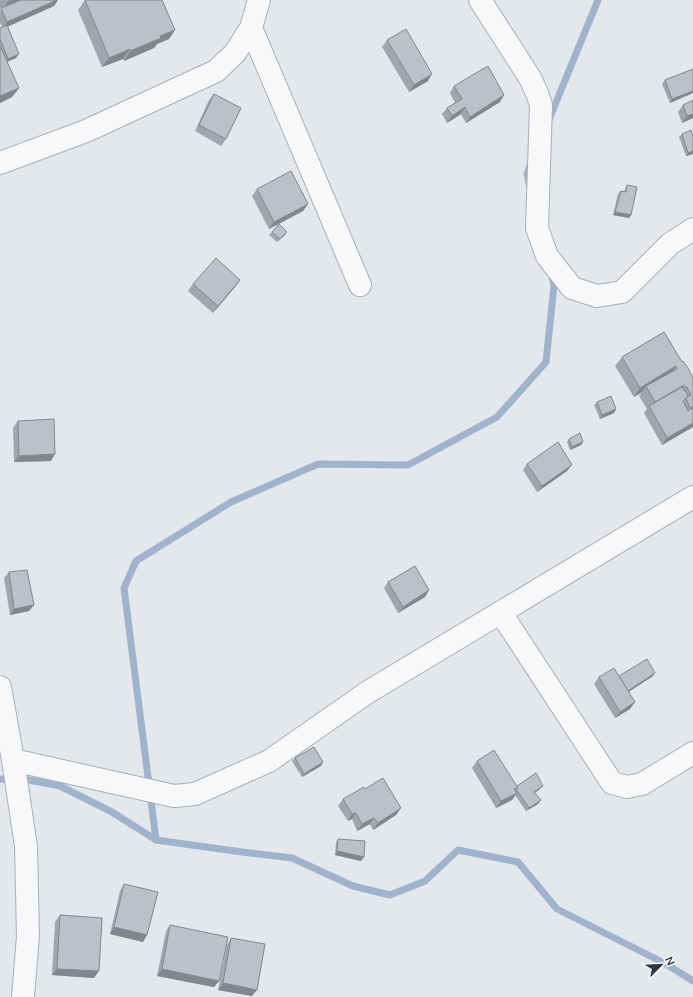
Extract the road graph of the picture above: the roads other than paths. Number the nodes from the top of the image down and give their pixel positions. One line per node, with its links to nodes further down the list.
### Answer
1 (259, 0): 3 (street)
2 (480, 0): 5 (street)
3 (251, 28): 4 (street); 6 (street)
4 (0, 163)
5 (693, 229)
6 (360, 285)
7 (693, 497): 8 (street)
8 (501, 613): 10 (street); 11 (street)
9 (0, 687): 11 (street)
10 (693, 753)
11 (13, 760): 12 (street)
12 (23, 997)

